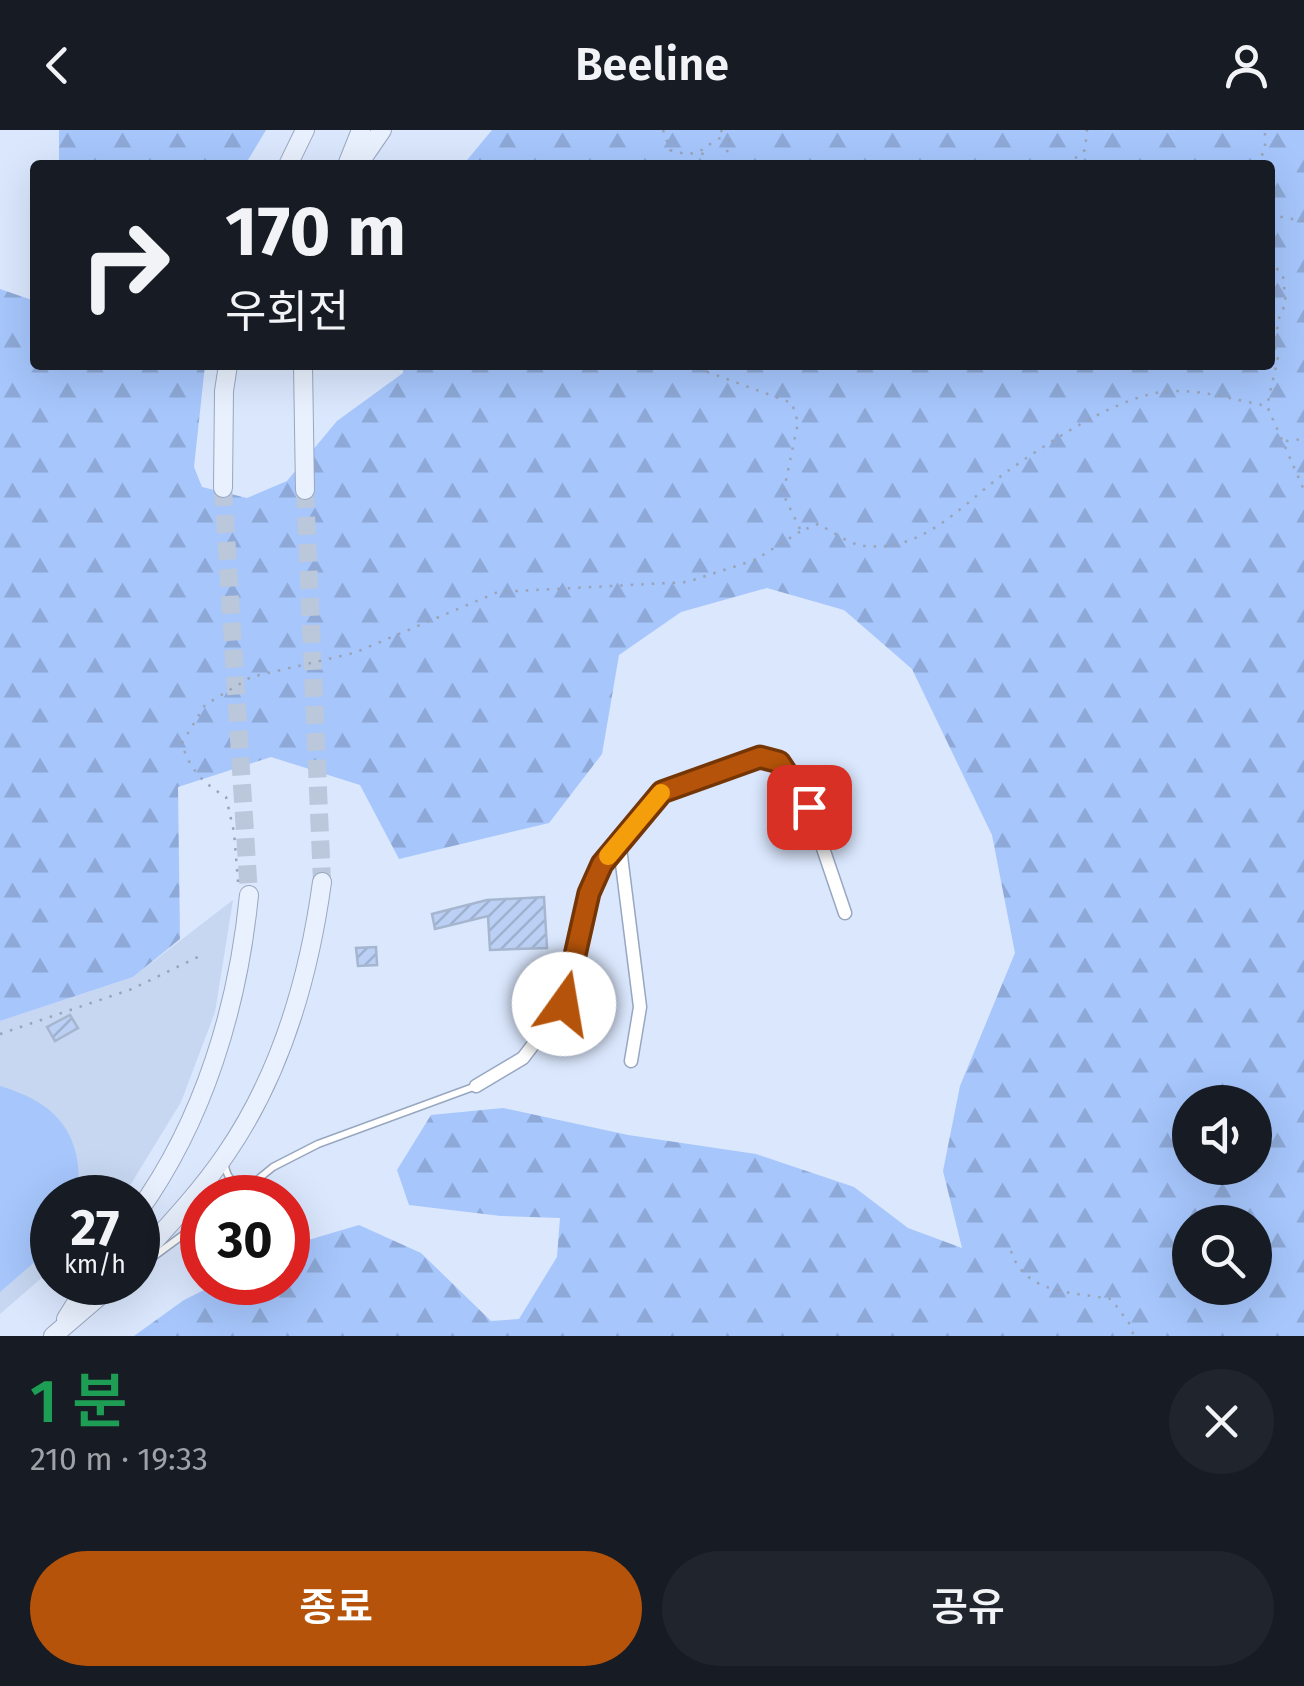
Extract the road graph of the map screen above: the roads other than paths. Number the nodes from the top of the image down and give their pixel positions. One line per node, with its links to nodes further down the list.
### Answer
1 (362, 130): 5 (main road)
2 (382, 130): 6 (main road)
3 (302, 134): 4 (main road)
4 (290, 160)
5 (349, 160)
6 (361, 160)
7 (227, 370): 9 (main road)
8 (303, 370): 10 (main road)
9 (223, 488)
10 (304, 490)
11 (620, 840): 14 (street); 15 (street); 16 (street)
12 (322, 882): 17 (main road)
13 (244, 888): 18 (main road)
14 (845, 912)
15 (630, 1061)
16 (476, 1086): 20 (lane)
17 (225, 1155): 19 (lane); 21 (main road)
18 (159, 1175)
19 (227, 1175)
20 (264, 1175)
21 (160, 1233)
22 (74, 1305): 24 (main road)
23 (90, 1305): 24 (main road)
24 (56, 1334)

